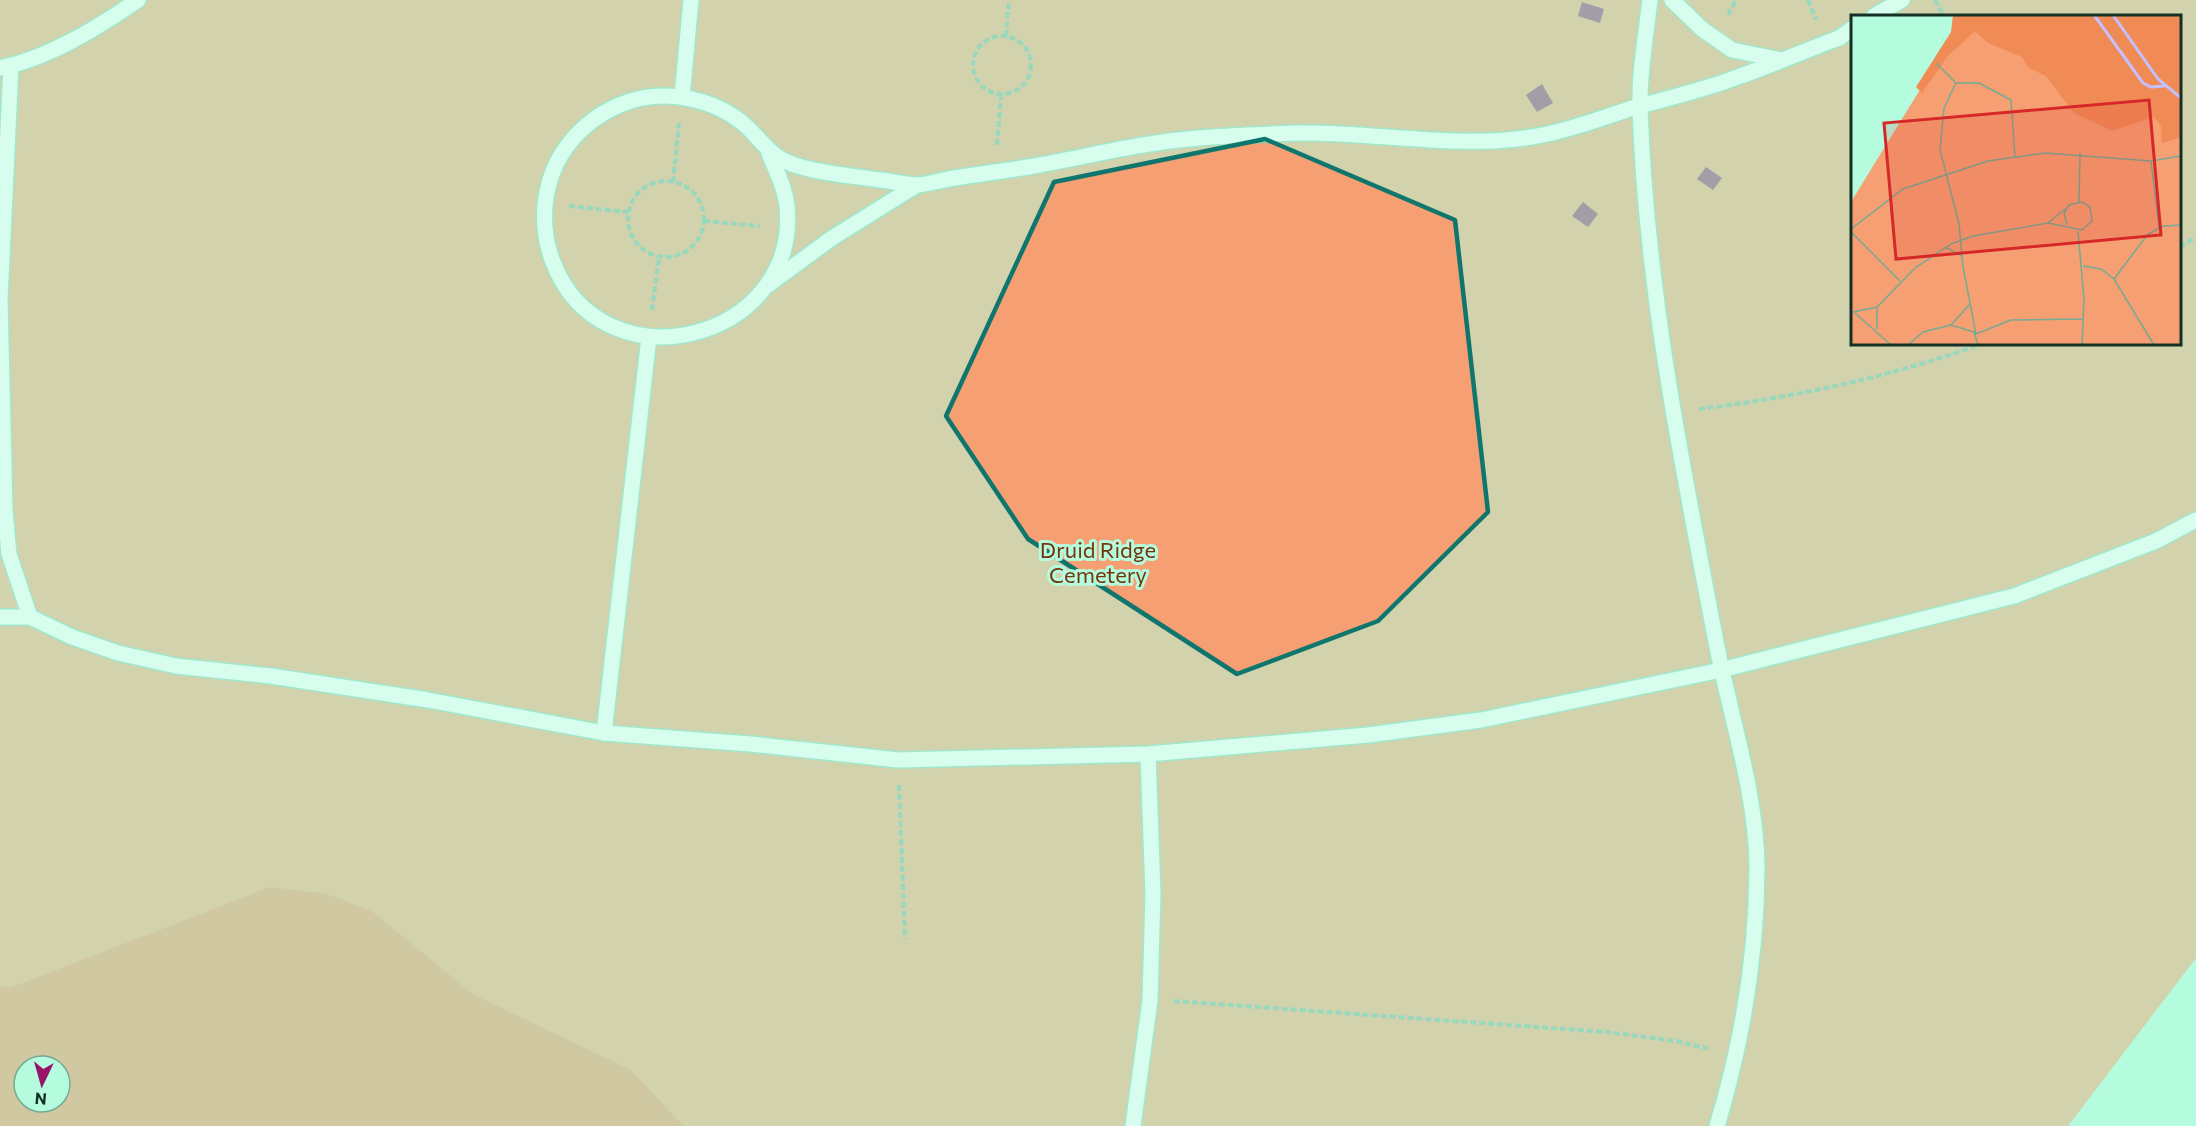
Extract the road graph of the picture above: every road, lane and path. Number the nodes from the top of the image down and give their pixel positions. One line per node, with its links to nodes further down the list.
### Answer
1 (138, 0): 13 (lane)
2 (691, 0): 15 (lane)
3 (1009, 0): 11 (path)
4 (1650, 0): 16 (lane)
5 (1672, 0): 12 (lane)
6 (1902, 0): 8 (lane)
7 (1935, 0): 9 (path)
8 (1876, 15)
9 (1943, 15)
10 (1851, 29): 12 (lane)
11 (1006, 36): 14 (path); 14 (path)
12 (1782, 60): 16 (lane)
13 (6, 67): 34 (lane)
14 (1001, 95): 18 (path)
15 (682, 97): 17 (lane); 19 (path); 21 (lane)
16 (1640, 106): 18 (lane); 31 (lane)
17 (769, 153): 20 (lane); 24 (lane)
18 (995, 172): 20 (lane)
19 (673, 182): 22 (path); 23 (path)
20 (917, 184): 28 (lane)
21 (546, 204): 22 (path); 29 (lane)
22 (628, 212): 27 (path)
23 (704, 221): 24 (path); 27 (path)
24 (787, 229): 28 (lane)
25 (2196, 237): 26 (path)
26 (2181, 246)
27 (659, 257): 29 (path)
28 (765, 288): 29 (lane)
29 (649, 337): 36 (lane)
30 (1979, 345): 31 (path)
31 (1673, 413): 35 (lane)
32 (2196, 520): 35 (lane)
33 (0, 617): 34 (lane)
34 (30, 617): 36 (lane)
35 (1721, 670): 37 (lane); 41 (lane)
36 (604, 733): 38 (lane)
37 (1148, 754): 38 (lane); 40 (lane)
38 (898, 760): 39 (path)
39 (905, 939)
40 (1150, 1000): 41 (path); 42 (lane)
41 (1734, 1054): 43 (lane)
42 (1133, 1126)
43 (1717, 1126)

